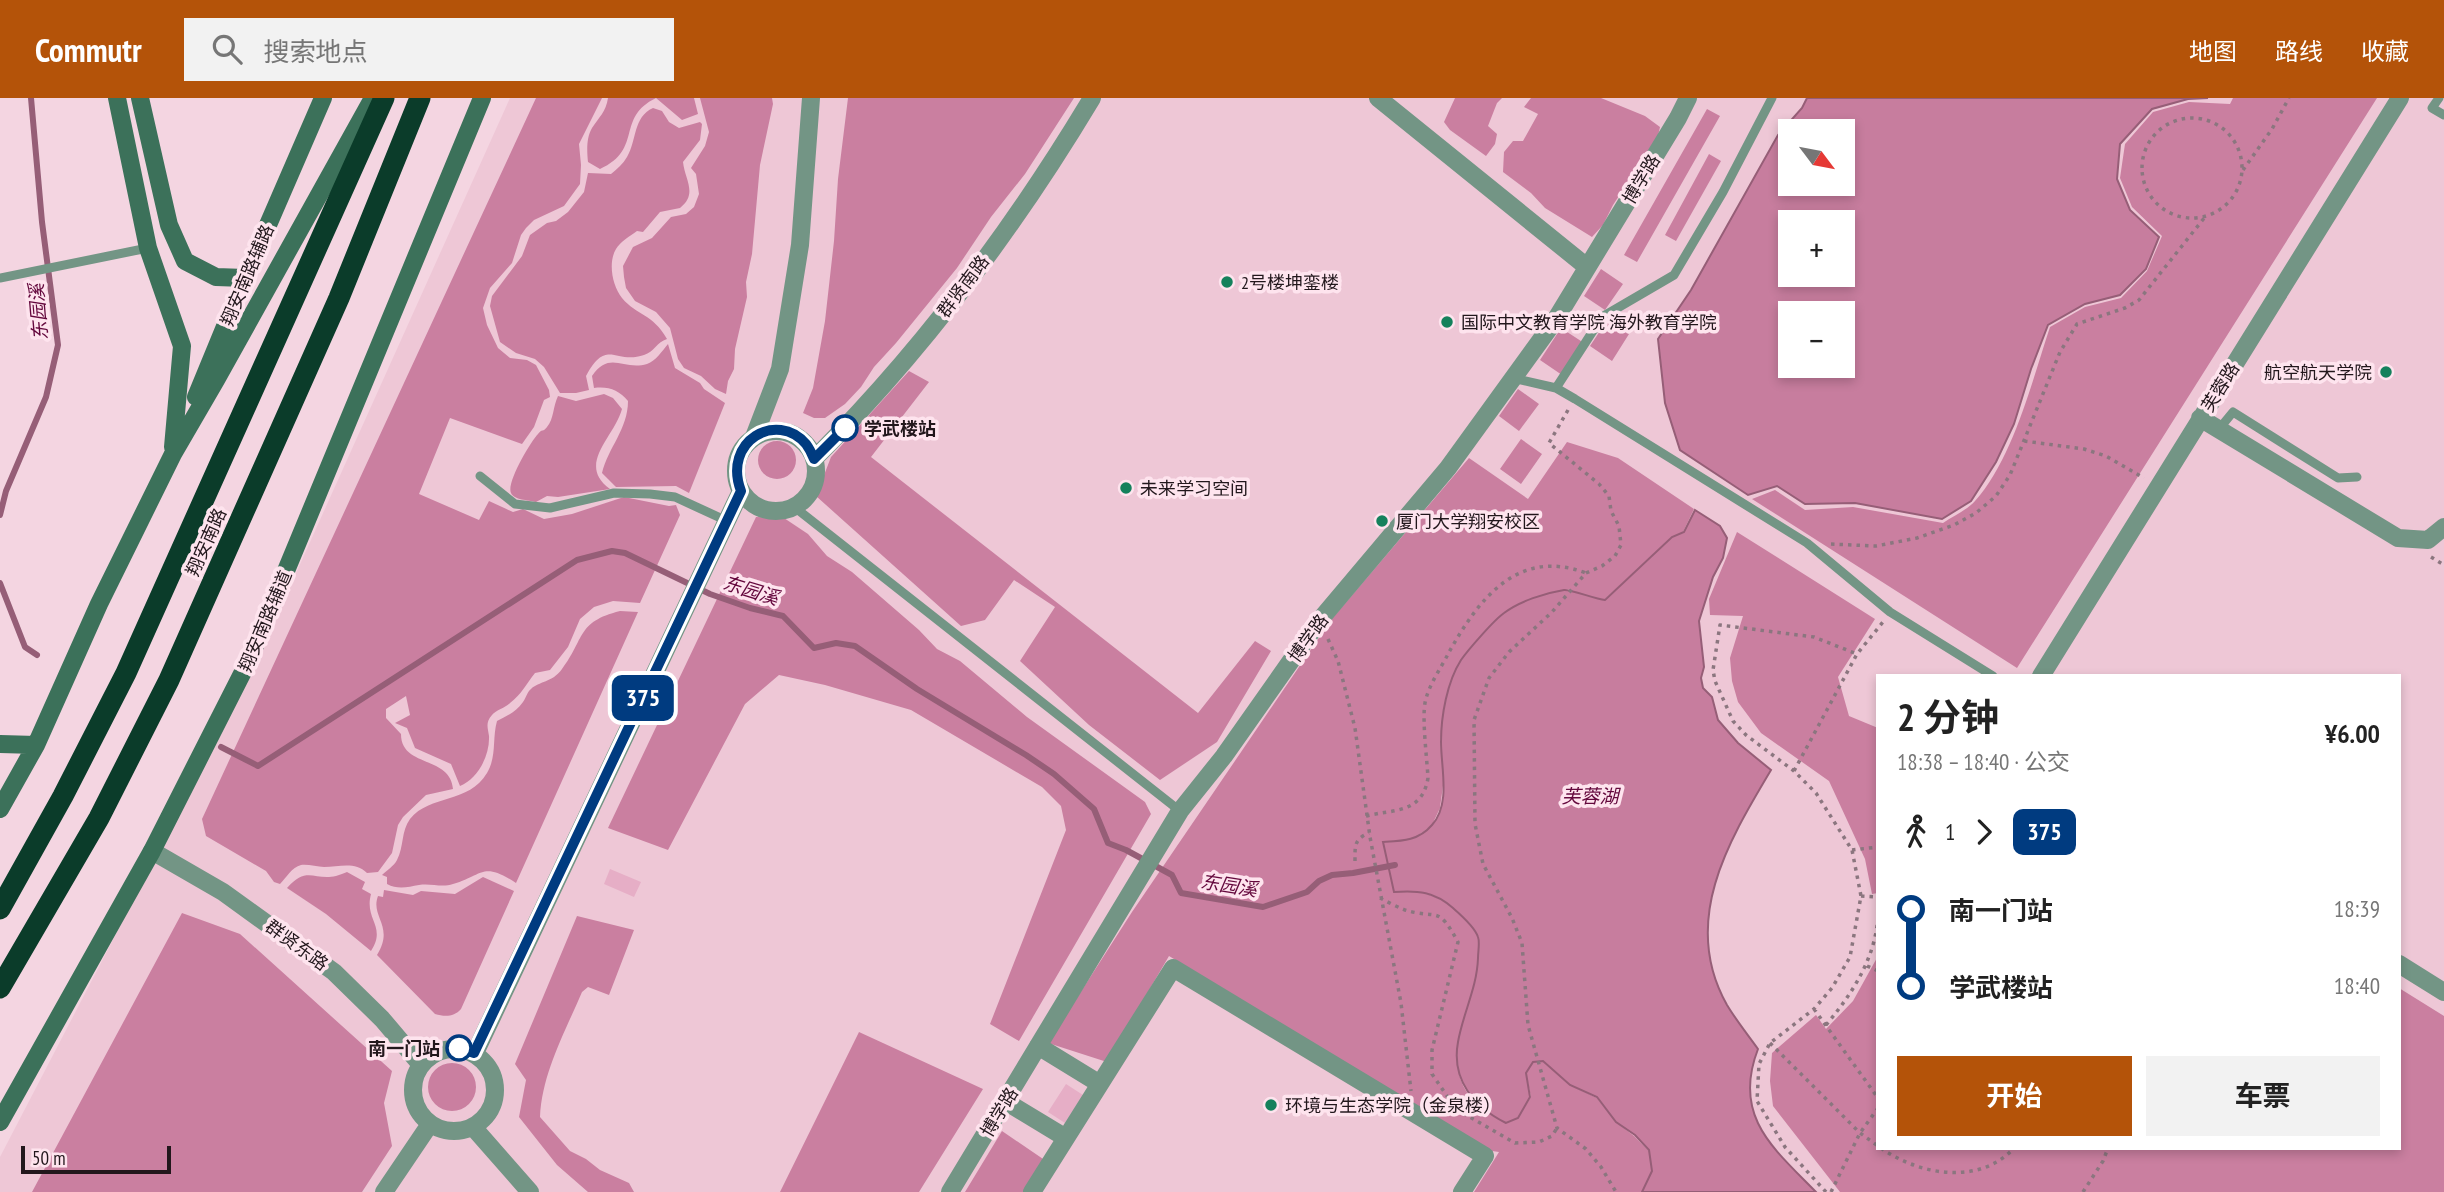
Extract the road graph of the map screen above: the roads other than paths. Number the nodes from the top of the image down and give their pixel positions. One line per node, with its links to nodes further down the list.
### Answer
1 (117, 98): 16 (main road)
2 (140, 98): 19 (main road)
3 (323, 98): 19 (main road, 翔安南路辅路)
4 (373, 98): 25 (main road)
5 (384, 98): 40 (highway, 翔安南路)
6 (420, 98): 42 (highway, 翔安南路)
7 (482, 98): 39 (main road, 翔安南路辅道)
8 (811, 98): 24 (street)
9 (1092, 98): 26 (street, 群贤南路)
10 (1378, 98): 17 (street)
11 (1688, 98): 17 (street, 博学路)
12 (1772, 98): 21 (lane)
13 (2400, 98): 22 (street, 芙蓉路)
14 (2439, 98): 15 (lane)
15 (2444, 115)
16 (148, 248): 18 (lane); 25 (main road)
17 (1587, 267): 20 (street, 博学路)
18 (3, 277)
19 (245, 278): 25 (main road, 翔安南路辅路)
20 (1513, 378): 21 (lane); 38 (street, 博学路)
21 (1556, 388): 33 (lane)
22 (2200, 418): 23 (street); 34 (street, 芙蓉路)
23 (2219, 429): 28 (lane); 32 (street)
24 (754, 437): 26 (street); 29 (street)
25 (173, 454): 36 (main road)
26 (814, 459): 30 (street)
27 (480, 476): 31 (lane)
28 (2357, 477)
29 (741, 491): 30 (street); 31 (street)
30 (793, 506): 38 (lane)
31 (727, 521): 45 (street)
32 (2444, 527)
33 (1990, 674)
34 (2042, 674)
35 (0, 744): 36 (main road)
36 (36, 745): 37 (main road)
37 (0, 809)
38 (1180, 811): 44 (street, 博学路)
39 (152, 851): 46 (street, 群贤东路); 49 (main road, 翔安南路辅道)
40 (0, 909)
41 (2401, 965): 43 (street)
42 (0, 988)
43 (2444, 992)
44 (1038, 1046): 47 (street); 48 (street, 博学路)
45 (474, 1053): 46 (street); 51 (street)
46 (421, 1065): 50 (street)
47 (1100, 1084): 52 (street); 57 (street)
48 (1005, 1101): 52 (street); 55 (street, 博学路)
49 (0, 1122)
50 (430, 1124): 51 (street); 53 (street)
51 (472, 1127): 54 (street)
52 (1066, 1139): 56 (street)
53 (384, 1192)
54 (530, 1192)
55 (950, 1192)
56 (1032, 1192)
57 (1462, 1192)

